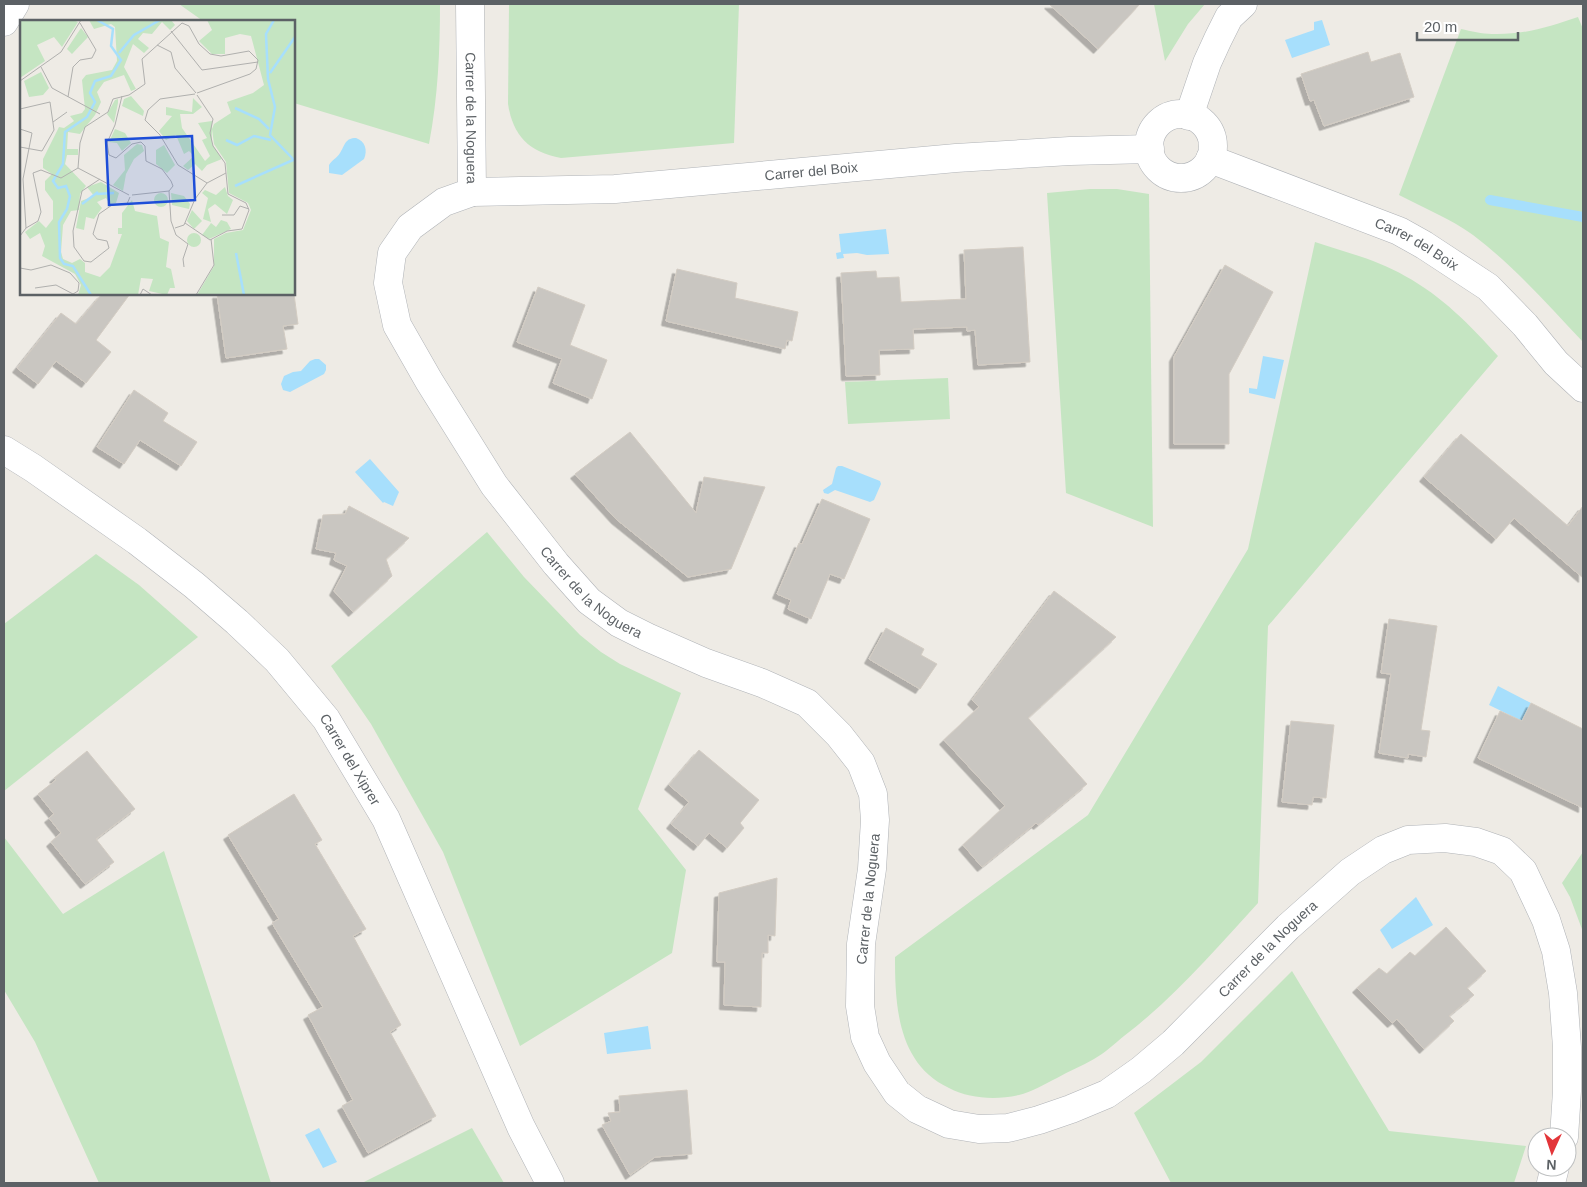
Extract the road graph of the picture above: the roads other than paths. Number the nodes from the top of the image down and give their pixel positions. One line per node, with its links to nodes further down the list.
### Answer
1 (15, 4): 4 (street)
2 (470, 4): 8 (street, Carrer de la Noguera)
3 (1243, 4): 5 (street)
4 (4, 22)
5 (1189, 116): 6 (street); 7 (street)
6 (1150, 148): 7 (street); 8 (street, Carrer del Boix)
7 (1210, 159): 9 (street, Carrer del Boix)
8 (472, 192): 11 (street, Carrer de la Noguera)
9 (1583, 388)
10 (4, 450): 12 (street, Carrer del Xiprer)
11 (1565, 1127)
12 (550, 1183)

